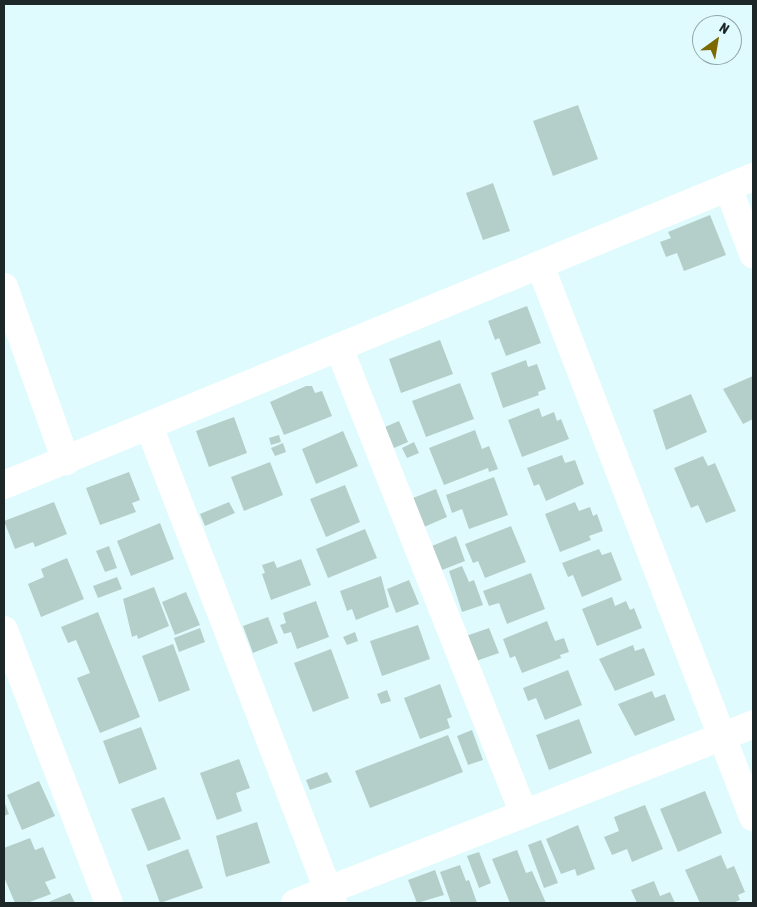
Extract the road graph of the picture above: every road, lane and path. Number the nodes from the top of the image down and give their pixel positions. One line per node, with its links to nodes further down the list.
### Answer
1 (753, 176): 2 (street)
2 (728, 187): 3 (street); 4 (street)
3 (753, 254)
4 (540, 265): 6 (street); 12 (street)
5 (4, 286): 8 (street)
6 (339, 348): 7 (street); 13 (street)
7 (149, 426): 8 (street); 15 (street)
8 (66, 461): 9 (street)
9 (4, 485)
10 (4, 630): 16 (street)
11 (753, 724): 12 (street)
12 (722, 737): 13 (street); 14 (street)
13 (524, 814): 15 (street)
14 (753, 817)
15 (330, 897): 17 (street)
16 (110, 903)
17 (295, 903)

